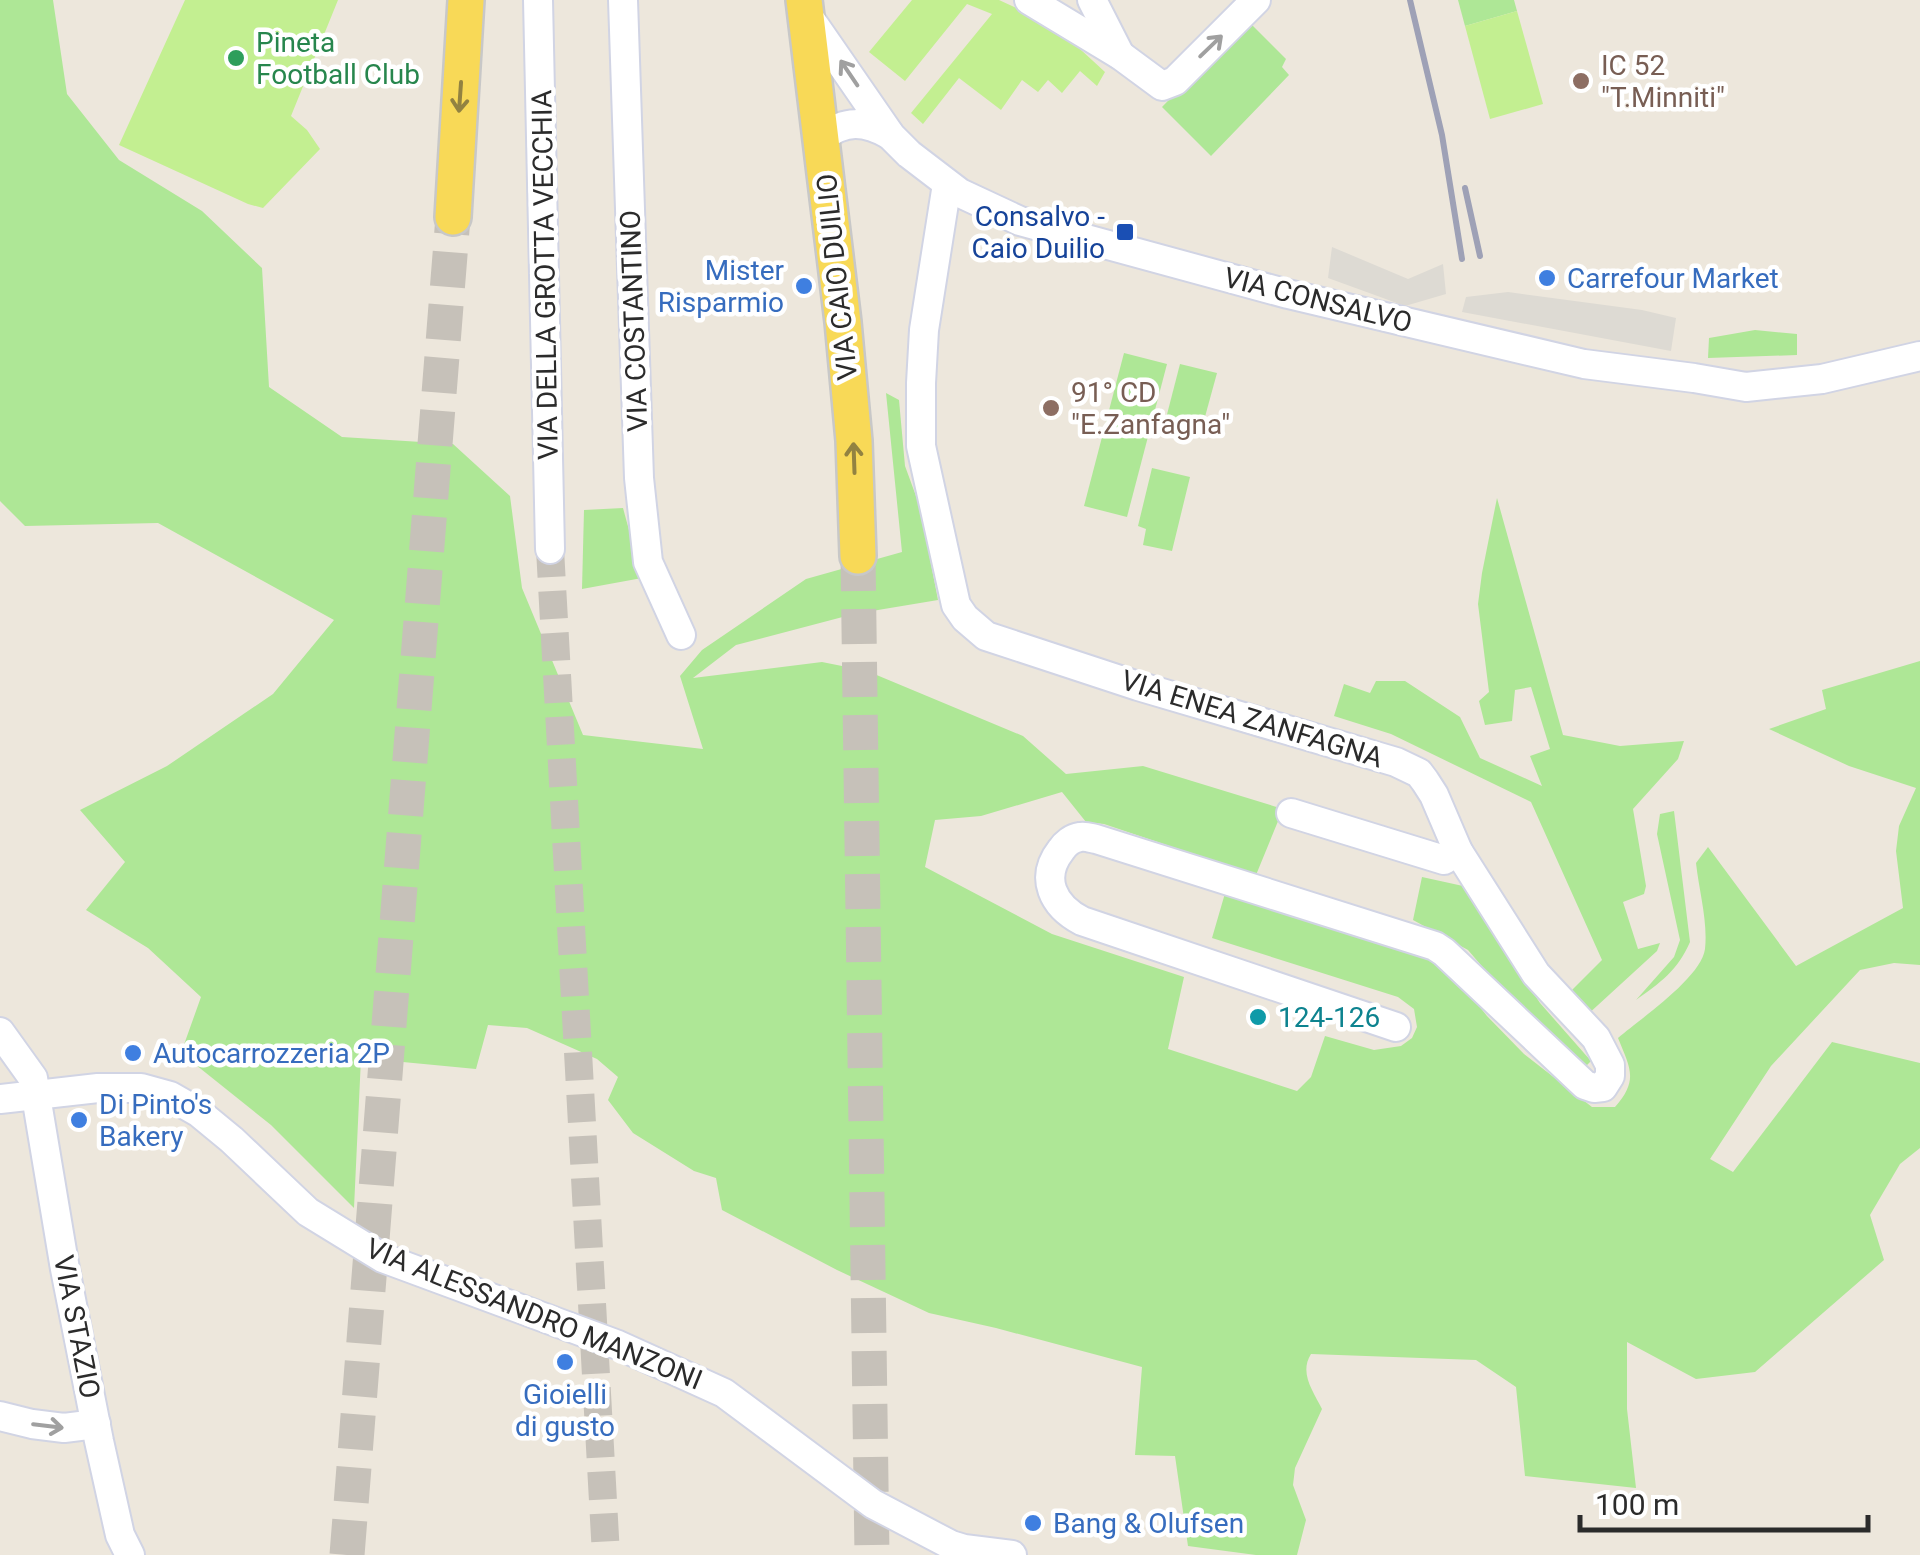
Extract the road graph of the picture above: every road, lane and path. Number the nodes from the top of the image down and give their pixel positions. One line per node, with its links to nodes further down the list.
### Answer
1 (466, 0): 12 (main road, one-way to 12)
2 (538, 0): 14 (street, VIA DELLA GROTTA VECCHIA)
3 (623, 0): 16 (street, VIA COSTANTINO)
4 (1029, 0): 8 (street)
5 (1092, 0): 8 (street)
6 (1256, 0): 8 (street, one-way to 6)
7 (804, 6): 9 (street, VIA CONSALVO, one-way to 7); 10 (main road, VIA CAIO DUILIO)
8 (1120, 55)
9 (891, 136): 10 (street); 11 (street, VIA CONSALVO)
10 (822, 138): 15 (main road, VIA CAIO DUILIO, one-way to 10)
11 (947, 184): 13 (street, VIA CONSALVO); 18 (street, VIA ENEA ZANFAGNA)
12 (452, 217)
13 (1920, 356)
14 (550, 550)
15 (858, 556)
16 (680, 634)
17 (1291, 813): 18 (street)
18 (1458, 850): 19 (street, VIA ENEA ZANFAGNA)
19 (1396, 1026)
20 (0, 1032): 21 (street, VIA STAZIO)
21 (35, 1096): 22 (street, VIA ALESSANDRO MANZONI); 24 (street, VIA STAZIO); 26 (street, VIA ALESSANDRO MANZONI)
22 (0, 1099)
23 (0, 1416): 24 (street, one-way to 24)
24 (96, 1424): 25 (street, VIA STAZIO)
25 (130, 1555)
26 (1012, 1555)

